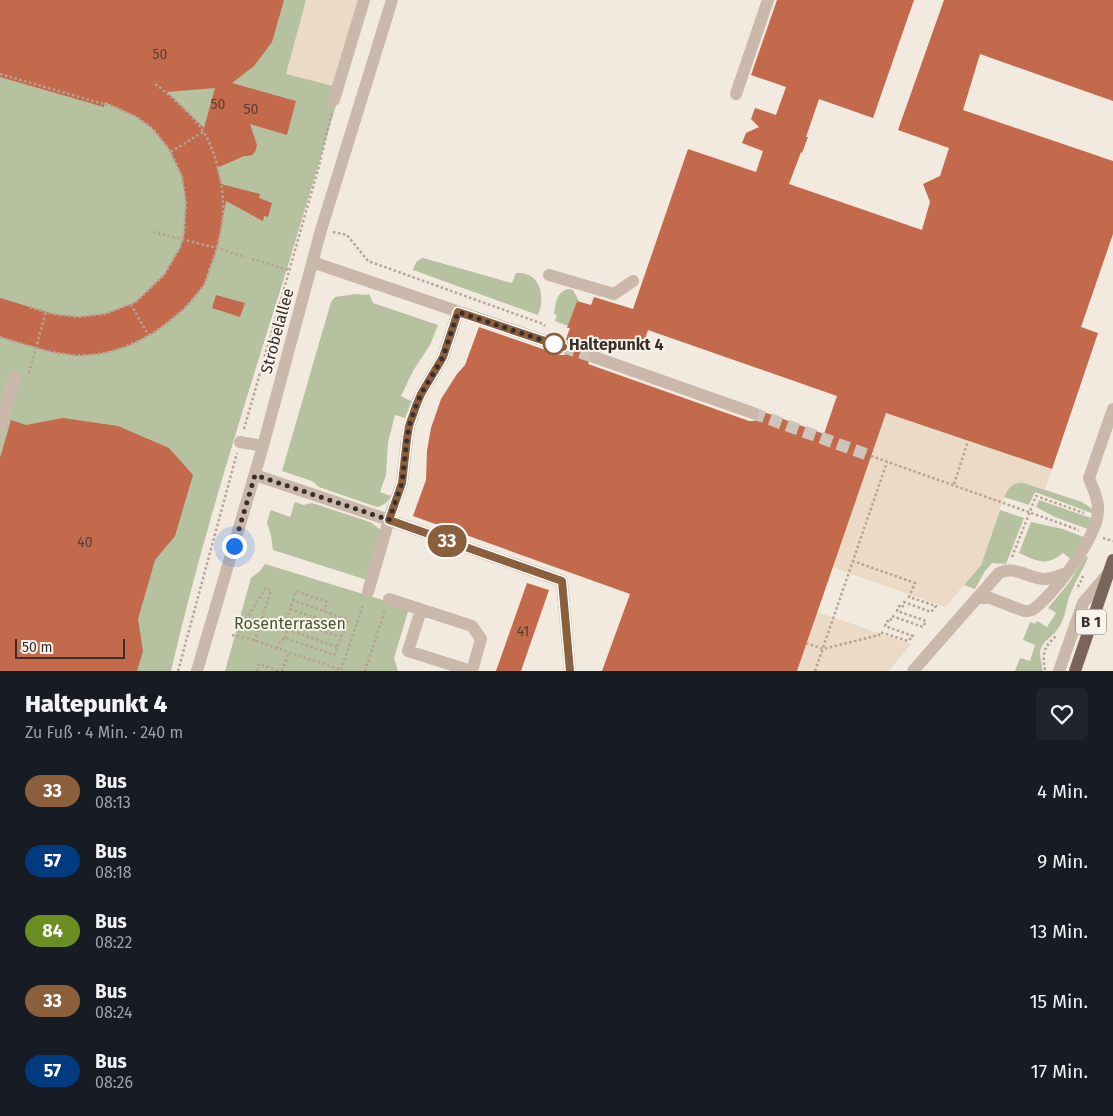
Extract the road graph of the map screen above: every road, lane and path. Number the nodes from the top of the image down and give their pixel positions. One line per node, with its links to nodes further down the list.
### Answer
1 (364, 0): 7 (street)
2 (392, 0): 10 (street, Strobelallee)
3 (768, 0): 6 (street)
4 (0, 74): 9 (path)
5 (153, 82): 8 (path)
6 (736, 94)
7 (334, 100): 17 (path)
8 (202, 132): 9 (path); 13 (path)
9 (171, 152): 12 (path)
10 (321, 230): 16 (street, Strobelallee); 24 (path)
11 (153, 232): 12 (path)
12 (182, 239): 13 (path); 20 (path)
13 (217, 248): 14 (path); 25 (path)
14 (245, 257)
15 (252, 259): 17 (path)
16 (312, 262): 23 (street); 38 (street, Strobelallee)
17 (289, 270): 37 (path)
18 (549, 275): 19 (street)
19 (632, 281)
20 (131, 304): 22 (path); 25 (path)
21 (29, 307): 22 (path)
22 (46, 312): 27 (path)
23 (458, 312): 28 (street); 45 (street)
24 (548, 330)
25 (148, 335): 27 (path)
26 (0, 337): 27 (path)
27 (36, 347): 30 (path)
28 (563, 347)
29 (594, 357): 34 (street)
30 (30, 368)
31 (15, 376): 32 (street)
32 (4, 401): 35 (street)
33 (1113, 409): 44 (street)
34 (753, 414)
35 (0, 427)
36 (968, 441): 42 (path)
37 (240, 442): 38 (street); 72 (path)
38 (263, 446): 41 (street, Strobelallee)
39 (871, 456): 40 (path)
40 (887, 462): 42 (path); 48 (path)
41 (255, 475): 45 (street); 73 (street, Strobelallee)
42 (953, 485): 43 (path)
43 (1030, 512): 44 (path); 46 (path); 49 (path)
44 (1098, 518): 50 (street)
45 (389, 520): 52 (street); 78 (street)
46 (1060, 523)
47 (1113, 560): 51 (main road, B 1)
48 (853, 561): 70 (path); 70 (path)
49 (1008, 570): 50 (street); 53 (street)
50 (1067, 572): 53 (street)
51 (1108, 574): 81 (street); 82 (main road, B 1)
52 (368, 592): 71 (path)
53 (977, 598): 80 (street)
54 (389, 599): 57 (street); 76 (path)
55 (293, 600): 56 (path); 58 (path); 58 (path)
56 (290, 609): 59 (path); 61 (path)
57 (422, 610): 77 (street); 77 (street)
58 (324, 611): 61 (path)
59 (287, 618): 62 (path); 64 (path)
60 (235, 625): 66 (path)
61 (344, 628): 64 (path)
62 (287, 629): 65 (path); 69 (path)
63 (232, 635): 66 (path)
64 (341, 637): 69 (path)
65 (285, 638): 68 (path); 69 (path)
66 (255, 641): 68 (path)
67 (806, 643): 70 (path)
68 (276, 648): 71 (path)
69 (337, 648)
70 (823, 648): 79 (path)
71 (289, 652): 75 (path)
72 (178, 671)
73 (198, 671)
74 (257, 671): 75 (path)
75 (281, 671)
76 (365, 671)
77 (471, 671)
78 (570, 671)
79 (815, 671)
80 (913, 671)
81 (1059, 671)
82 (1075, 671)

